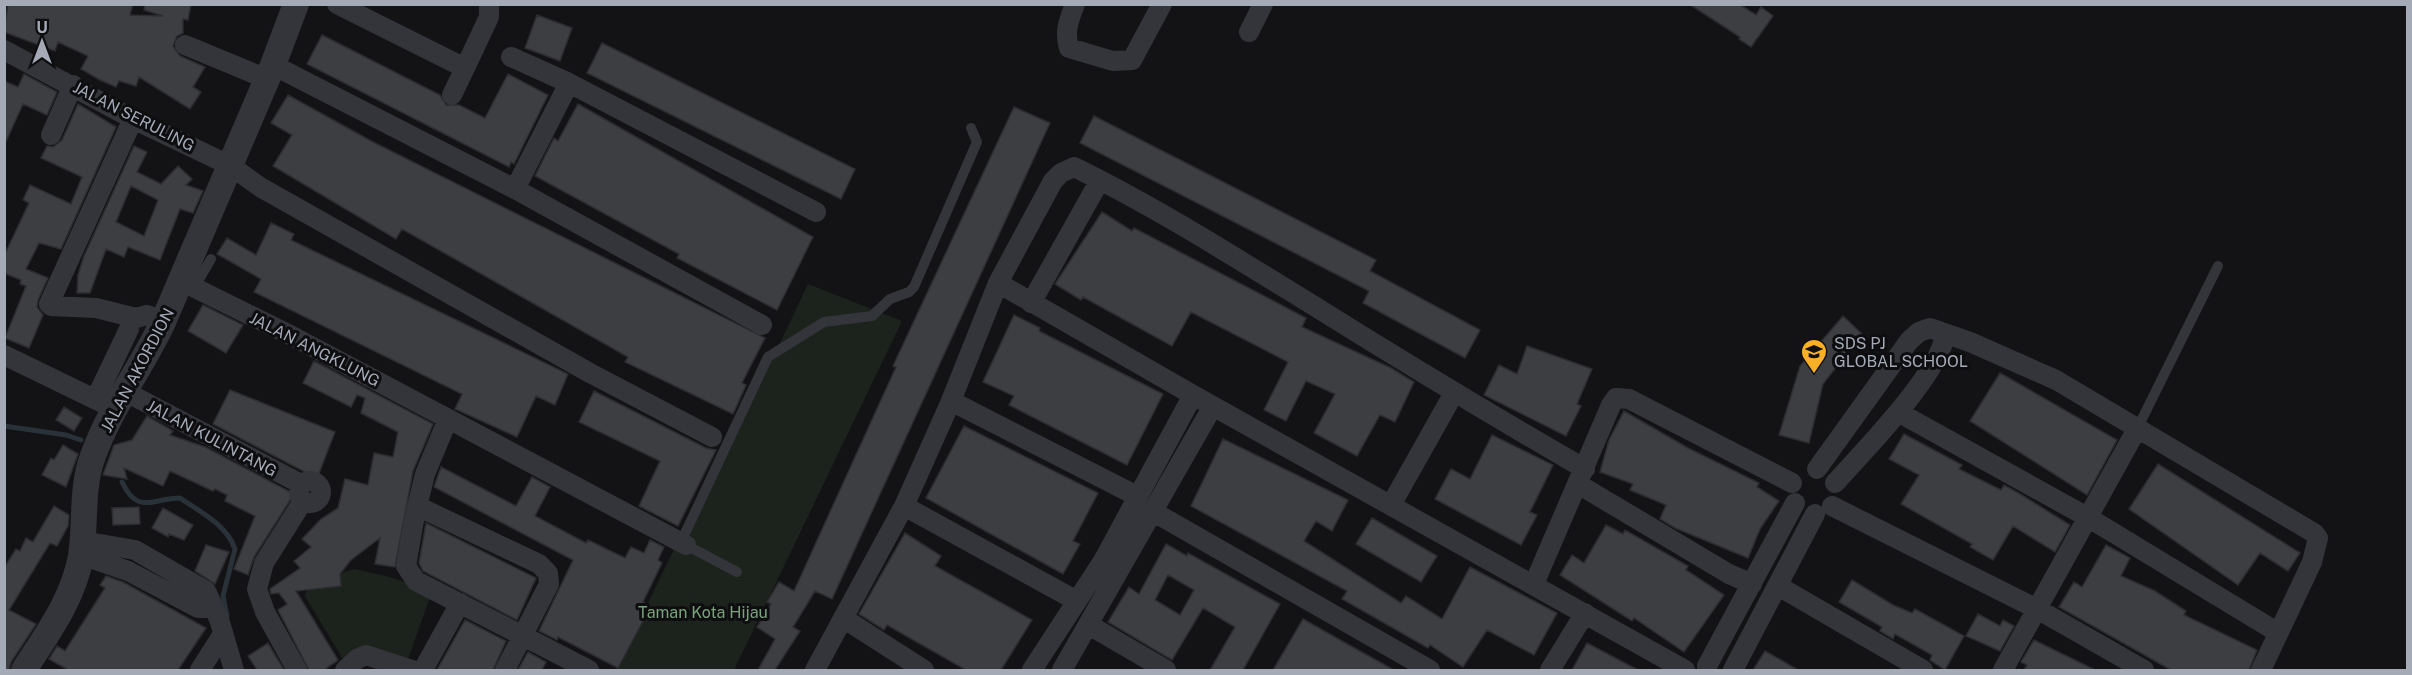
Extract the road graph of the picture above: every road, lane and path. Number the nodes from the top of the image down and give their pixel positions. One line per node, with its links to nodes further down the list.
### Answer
1 (296, 4): 12 (street, JALAN AKORDION)
2 (337, 4): 11 (street)
3 (489, 4): 11 (street)
4 (1075, 4): 5 (street)
5 (1162, 4)
6 (1263, 4): 7 (street)
7 (1249, 32)
8 (185, 45): 12 (street)
9 (4, 50): 14 (street, JALAN SERULING)
10 (511, 57): 13 (street)
11 (465, 68): 15 (street)
12 (270, 72): 19 (street, JALAN AKORDION); 21 (street)
13 (569, 83): 21 (street); 22 (street)
14 (73, 85): 16 (street, JALAN SERULING); 18 (street)
15 (452, 96)
16 (133, 119): 19 (street, JALAN SERULING); 30 (street)
17 (972, 128): 53 (lane)
18 (51, 135)
19 (231, 166): 26 (street, JALAN AKORDION); 41 (street, JALAN SERULING)
20 (1100, 180): 25 (street); 27 (street); 33 (street)
21 (515, 189): 28 (street)
22 (816, 212)
23 (211, 259): 26 (lane)
24 (2218, 266): 40 (lane)
25 (998, 283): 27 (street); 36 (street)
26 (188, 285): 30 (street, JALAN AKORDION); 39 (street, JALAN ANGKLUNG)
27 (1031, 303): 34 (street)
28 (762, 326)
29 (129, 329): 35 (street)
30 (157, 335): 35 (street, JALAN AKORDION)
31 (1945, 335): 38 (street); 40 (street); 42 (street)
32 (4, 355): 35 (street, JALAN KULINTANG)
33 (1454, 393): 43 (street); 47 (street)
34 (1193, 395): 37 (street); 46 (street)
35 (111, 399): 54 (street, JALAN AKORDION); 74 (street, JALAN KULINTANG)
36 (951, 401): 46 (street); 49 (street)
37 (1213, 406): 47 (street); 51 (street)
38 (1898, 412): 44 (street); 52 (street)
39 (448, 419): 48 (street); 53 (street, JALAN ANGKLUNG)
40 (2138, 427): 52 (street); 66 (street)
41 (712, 436)
42 (1817, 469): 44 (street); 45 (street)
43 (1582, 476): 45 (street); 57 (street); 58 (street)
44 (1835, 483): 50 (street)
45 (1794, 493): 50 (street); 58 (street)
46 (1137, 496): 55 (street)
47 (1391, 505): 57 (street)
48 (417, 506): 61 (street); 68 (street)
49 (904, 506): 60 (street); 64 (street)
50 (1823, 510): 59 (street); 62 (street)
51 (1152, 511): 55 (street); 84 (street)
52 (2089, 518): 62 (street); 66 (street)
53 (683, 544): 56 (lane)
54 (82, 548): 67 (street); 71 (street, JALAN AKORDION)
55 (1111, 566): 60 (street); 65 (street)
56 (737, 572)
57 (1534, 584): 63 (street)
58 (1752, 584): 69 (street)
59 (1778, 586): 88 (street); 89 (street)
60 (1077, 601): 81 (street)
61 (460, 603): 68 (street); 77 (street)
62 (2039, 610): 90 (street); 91 (street)
63 (1585, 613): 85 (street); 86 (street)
64 (843, 618): 70 (street); 80 (street)
65 (1089, 625): 82 (street); 83 (street)
66 (2277, 632): 92 (street)
67 (223, 634): 72 (street); 73 (street)
68 (523, 636): 78 (street); 79 (street)
69 (1702, 668): 87 (street)
70 (820, 669)
71 (24, 670)
72 (200, 670)
73 (234, 670)
74 (297, 670)
75 (345, 670): 76 (street)
76 (412, 670)
77 (423, 670)
78 (506, 670)
79 (590, 670)
80 (924, 670)
81 (1032, 670)
82 (1062, 670)
83 (1166, 670)
84 (1430, 670)
85 (1550, 670)
86 (1685, 670)
87 (1727, 670)
88 (1732, 670)
89 (1923, 670)
90 (2003, 670)
91 (2144, 670)
92 (2261, 670)

